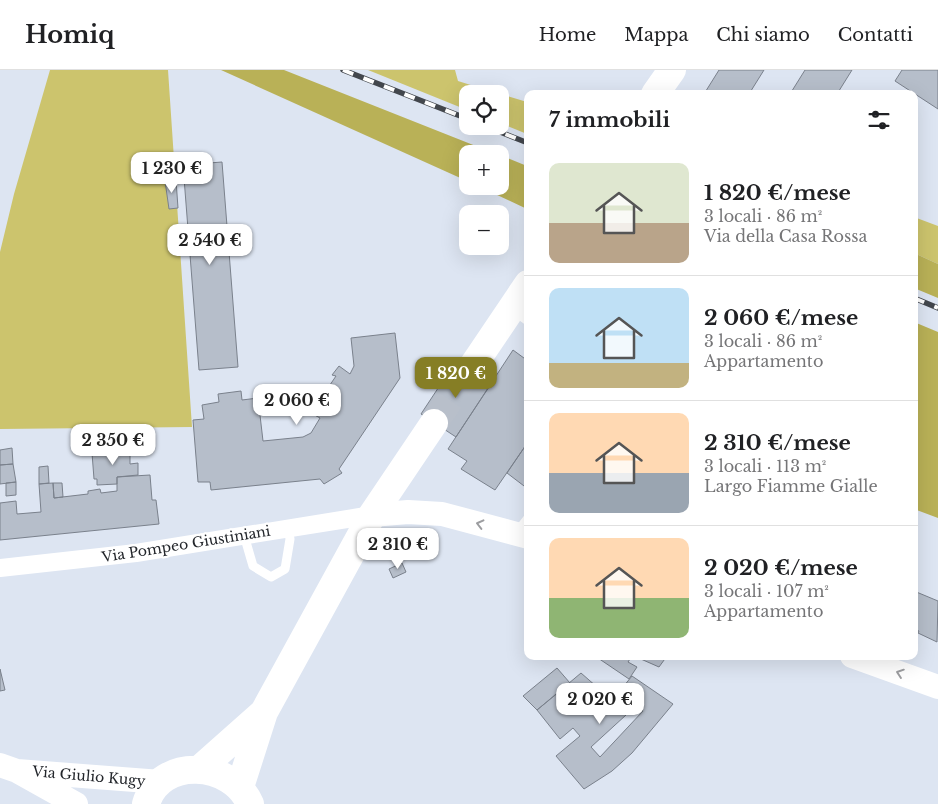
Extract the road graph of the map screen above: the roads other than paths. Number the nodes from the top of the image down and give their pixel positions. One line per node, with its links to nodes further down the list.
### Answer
1 (672, 70): 2 (main road)
2 (658, 90)
3 (524, 298): 4 (main road)
4 (519, 315): 5 (main road)
5 (470, 370)
6 (434, 423): 7 (main road)
7 (372, 515): 8 (street, Via Pompeo Giustiniani); 9 (street, one-way to 7); 14 (main road)
8 (288, 528): 10 (street, Via Pompeo Giustiniani); 10 (lane)
9 (523, 529)
10 (244, 535): 11 (street, Via Pompeo Giustiniani)
11 (0, 568)
12 (863, 660): 13 (street, one-way to 12)
13 (938, 686)
14 (264, 712): 16 (main road); 18 (main road)
15 (9, 768): 17 (street, Via Giulio Kugy); 19 (street, Via Giulio Kugy)
16 (201, 768): 17 (main road); 18 (main road)
17 (161, 782): 20 (main road)
18 (245, 796)
19 (76, 804)
20 (146, 804)

